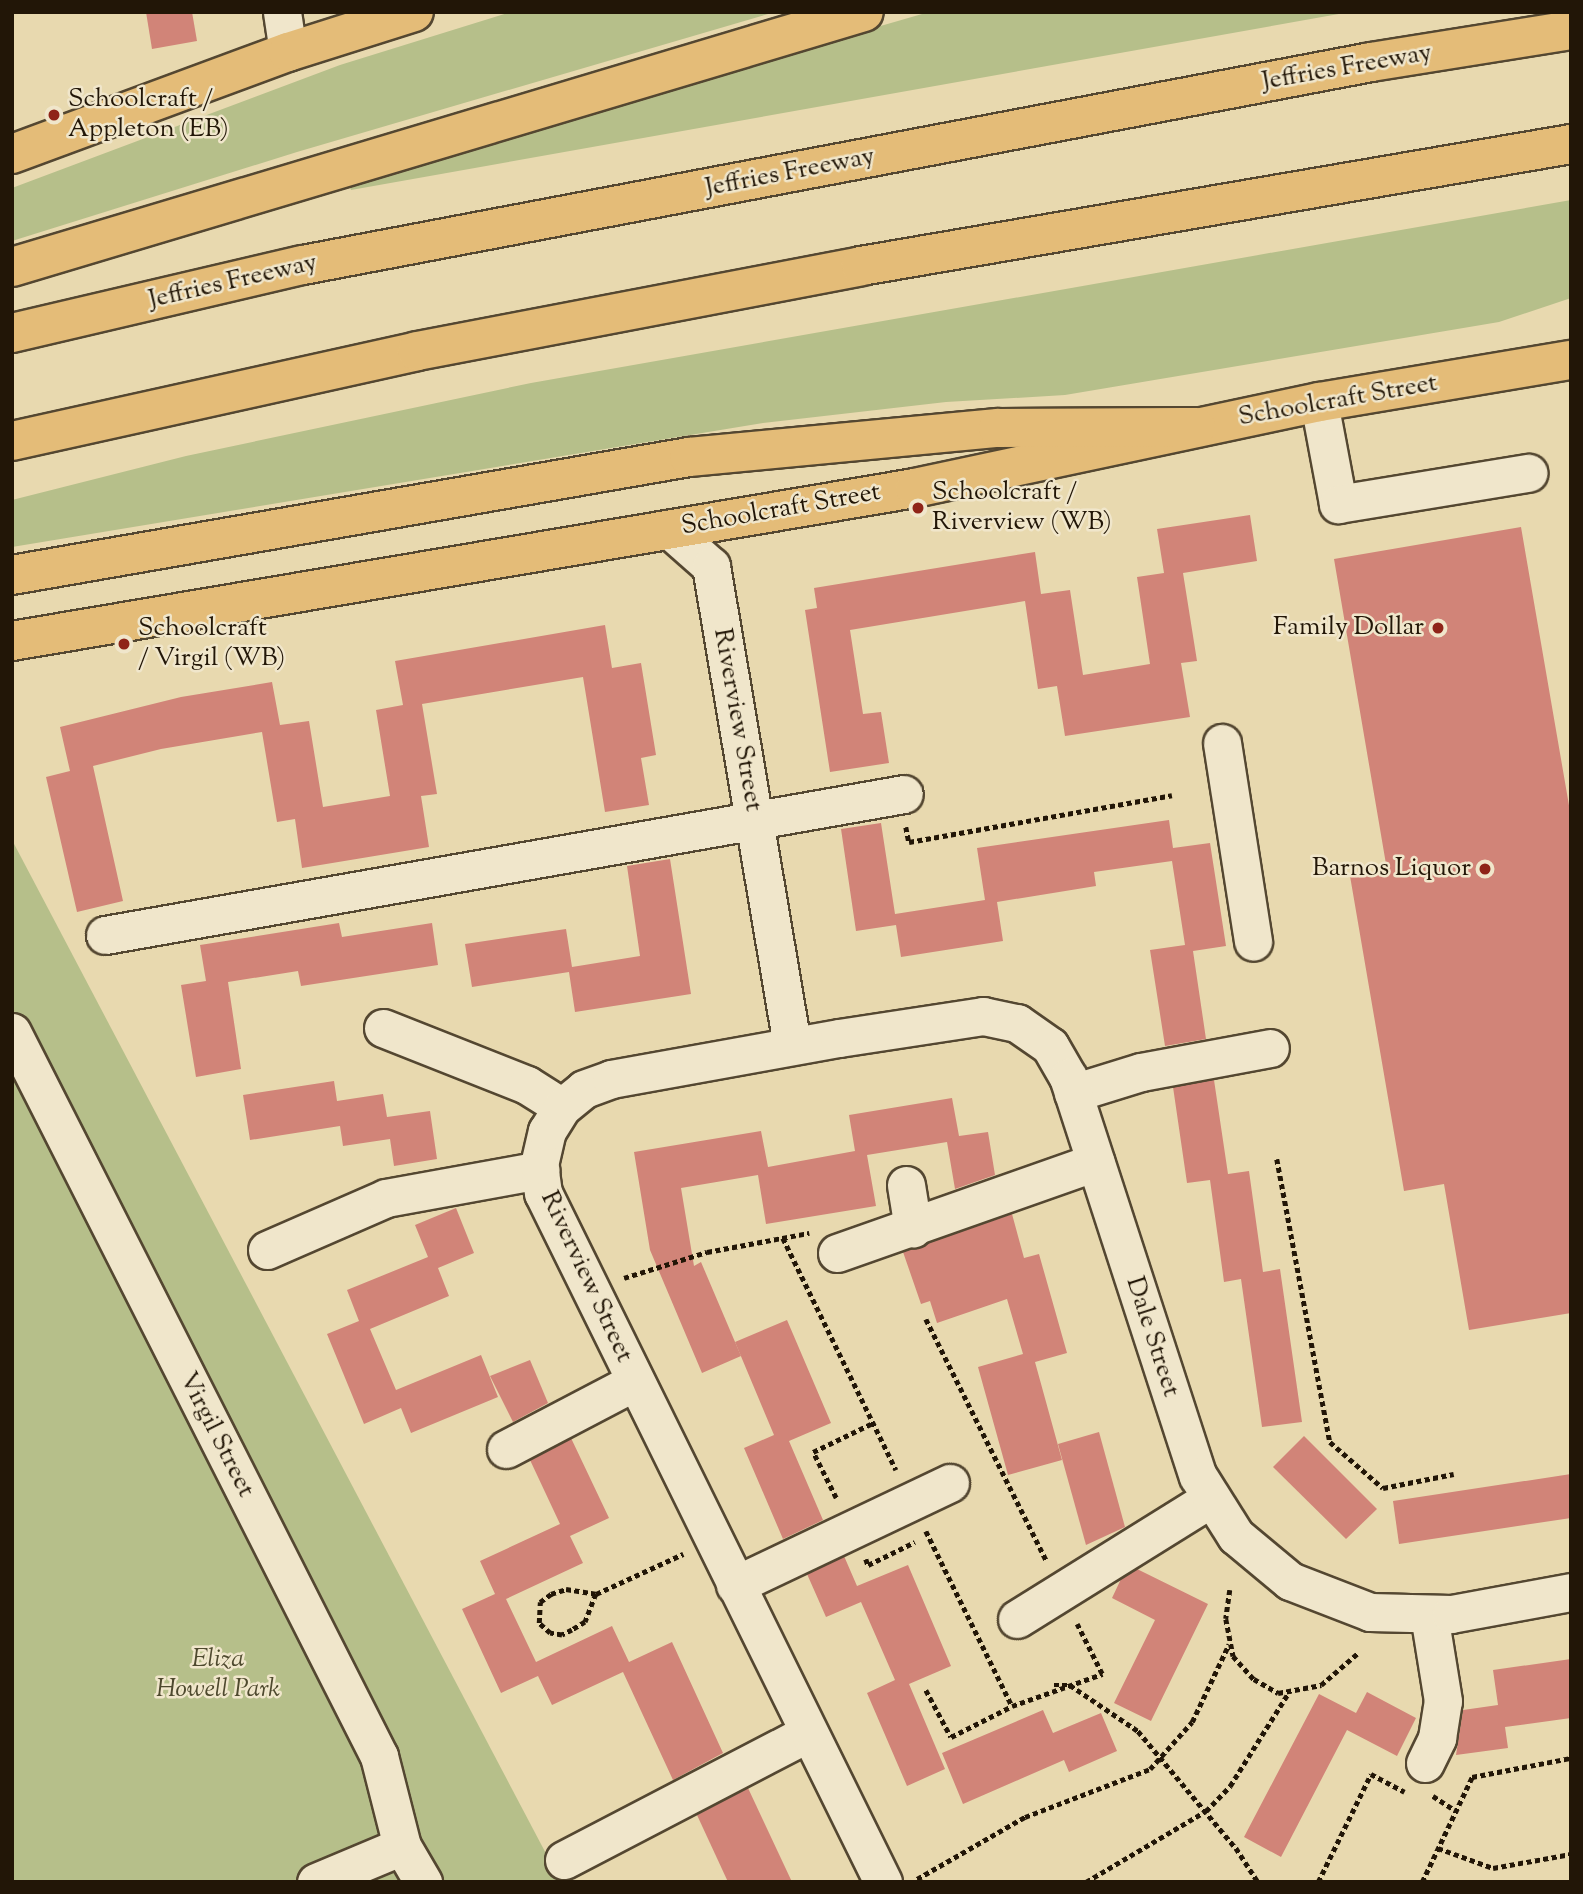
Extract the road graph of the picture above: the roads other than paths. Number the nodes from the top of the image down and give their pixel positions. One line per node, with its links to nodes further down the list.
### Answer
1 (282, 12): 5 (street)
2 (414, 12): 5 (main road)
3 (864, 12): 8 (main road)
4 (1571, 30): 9 (main road, Jeffries Freeway)
5 (288, 52): 7 (main road)
6 (1571, 144): 13 (main road)
7 (12, 154)
8 (12, 267)
9 (12, 333)
10 (1559, 361): 11 (main road, Schoolcraft Street)
11 (1319, 402): 12 (main road, Schoolcraft Street); 14 (street)
12 (1196, 427): 15 (main road, Schoolcraft Street); 16 (main road)
13 (12, 441)
14 (1528, 473)
15 (669, 529): 17 (main road, Schoolcraft Street); 20 (street, Riverview Street)
16 (12, 575)
17 (12, 641)
18 (1222, 743): 22 (street)
19 (904, 808): 20 (street)
20 (754, 819): 21 (street); 25 (street, Riverview Street)
21 (105, 935)
22 (1253, 942)
23 (383, 1028): 28 (street)
24 (12, 1032): 45 (street, Virgil Street)
25 (792, 1045): 27 (street, Dale Street); 28 (street, Riverview Street)
26 (1270, 1048): 27 (street)
27 (1073, 1093): 29 (street, Dale Street)
28 (562, 1107): 30 (street, Riverview Street)
29 (1095, 1162): 32 (street); 38 (street, Dale Street)
30 (540, 1170): 34 (street); 35 (street, Riverview Street)
31 (906, 1185): 32 (street)
32 (913, 1228): 33 (street)
33 (829, 1242)
34 (267, 1250)
35 (634, 1382): 36 (street); 39 (street, Riverview Street)
36 (506, 1449)
37 (950, 1483): 39 (street)
38 (1210, 1499): 41 (street, Dale Street); 42 (street)
39 (735, 1586): 43 (street, Riverview Street)
40 (1571, 1592): 41 (street, Dale Street)
41 (1429, 1615): 44 (street)
42 (1017, 1619)
43 (808, 1733): 46 (street); 49 (street, Riverview Street)
44 (1427, 1778)
45 (402, 1846): 47 (street); 48 (street)
46 (564, 1860)
47 (316, 1882)
48 (423, 1882)
49 (883, 1882)

